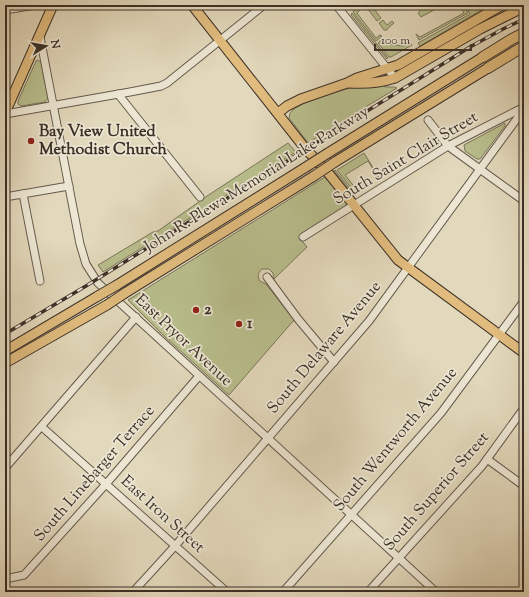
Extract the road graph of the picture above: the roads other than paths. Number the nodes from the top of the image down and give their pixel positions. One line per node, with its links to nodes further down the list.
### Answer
1 (35, 5): 8 (street)
2 (53, 5): 12 (main road)
3 (192, 5): 13 (main road)
4 (264, 5): 13 (street)
5 (336, 5): 17 (street)
6 (502, 5): 9 (main road)
7 (524, 7): 10 (main road)
8 (5, 10)
9 (475, 20): 10 (main road); 17 (main road)
10 (480, 29): 18 (main road)
11 (524, 33): 15 (highway, John R. Plewa Memorial Lake Parkway)
12 (40, 37): 21 (street, East Pryor Avenue); 24 (main road)
13 (220, 40): 20 (street); 23 (main road)
14 (524, 46): 16 (highway, John R. Plewa Memorial Lake Parkway)
15 (484, 57): 41 (main road, John R. Plewa Memorial Lake Parkway, bridge)
16 (488, 68): 44 (main road, John R. Plewa Memorial Lake Parkway, bridge)
17 (387, 69): 18 (street); 19 (main road)
18 (395, 78): 19 (main road)
19 (347, 83): 23 (main road)
20 (118, 94): 21 (street); 31 (street)
21 (54, 106): 24 (street); 28 (street, East Pryor Avenue)
22 (524, 108): 26 (street, South Saint Clair Street); 27 (street, South Delaware Avenue)
23 (278, 113): 33 (main road)
24 (5, 114)
25 (428, 120): 26 (street)
26 (448, 146): 27 (street); 33 (street, South Saint Clair Street)
27 (481, 169): 32 (street); 35 (street, South Delaware Avenue)
28 (69, 186): 29 (street); 39 (street, East Pryor Avenue)
29 (23, 194): 30 (street); 37 (street)
30 (5, 197)
31 (200, 197)
32 (524, 201)
33 (354, 206): 34 (street, South Saint Clair Street); 35 (main road)
34 (303, 237)
35 (408, 268): 40 (main road); 43 (street, South Delaware Avenue)
36 (267, 277): 43 (street)
37 (40, 281)
38 (524, 300): 40 (street, South Wentworth Avenue)
39 (136, 317): 45 (street, East Pryor Avenue); 47 (street)
40 (499, 335): 42 (main road); 53 (street, South Wentworth Avenue)
41 (5, 351)
42 (524, 353)
43 (334, 362): 48 (street, South Delaware Avenue)
44 (5, 363)
45 (199, 376): 48 (street, East Pryor Avenue); 51 (street, South Linebarger Terrace)
46 (524, 408): 49 (street, South Superior Street)
47 (42, 427): 50 (street); 51 (street, East Iron Street)
48 (267, 439): 53 (street, East Pryor Avenue); 54 (street, South Delaware Avenue)
49 (487, 459): 52 (street); 55 (street, South Superior Street)
50 (5, 468)
51 (106, 484): 54 (street, East Iron Street); 56 (street, South Linebarger Terrace)
52 (524, 486)
53 (352, 515): 55 (street, East Pryor Avenue); 59 (street, South Wentworth Avenue)
54 (175, 546): 57 (street, South Delaware Avenue); 58 (street, East Iron Street)
55 (399, 558): 60 (street, South Superior Street); 61 (street, East Pryor Avenue)
56 (5, 579)
57 (133, 592)
58 (227, 592)
59 (283, 592)
60 (368, 592)
61 (436, 592)

